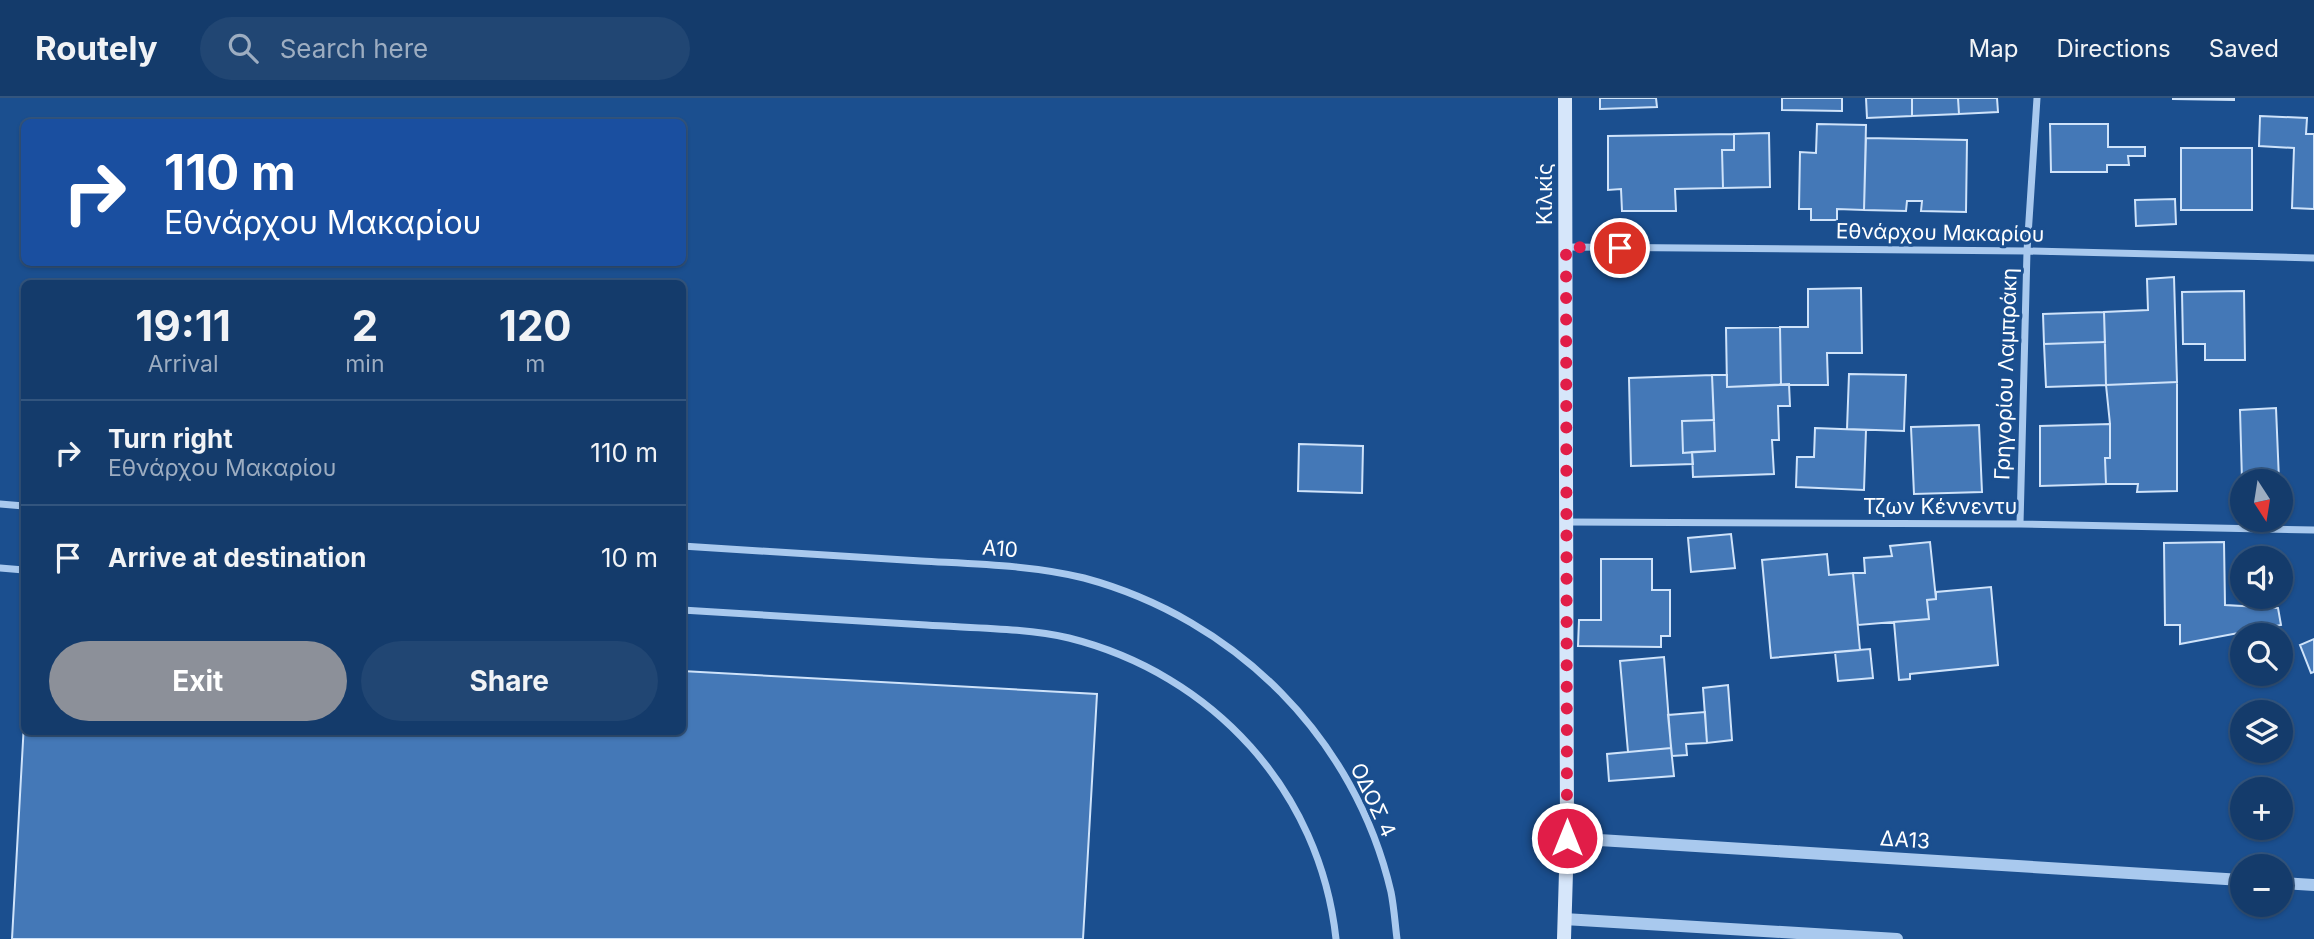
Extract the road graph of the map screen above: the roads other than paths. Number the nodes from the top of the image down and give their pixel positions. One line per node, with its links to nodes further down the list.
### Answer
1 (1566, 98): 3 (main road, Κιλκίς)
2 (2037, 98): 4 (street, Γρηγορίου Λαμπράκη)
3 (1566, 247): 4 (street, Εθνάρχου Μακαρίου); 8 (main road, Κιλκίς)
4 (2027, 251): 5 (street, Εθνάρχου Μακαρίου); 9 (street, Γρηγορίου Λαμπράκη)
5 (2314, 258)
6 (0, 504): 7 (street)
7 (21, 506)
8 (1567, 522): 9 (street, Τζων Κέννεντυ); 16 (main road, Κιλκίς)
9 (2020, 524): 10 (street, Τζων Κέννεντυ)
10 (2314, 530)
11 (686, 546): 15 (street, Α10)
12 (0, 568): 13 (street)
13 (21, 570)
14 (686, 610): 21 (street)
15 (1282, 691): 22 (street, ΟΔΟΣ 4)
16 (1567, 838): 17 (street, ΔΑ13); 20 (main road, Κιλκίς)
17 (2230, 879)
18 (2293, 884): 19 (street)
19 (2314, 885)
20 (1564, 919): 23 (main road, Κιλκίς); 24 (street)
21 (1336, 939)
22 (1397, 939)
23 (1564, 939)
24 (1897, 939)

